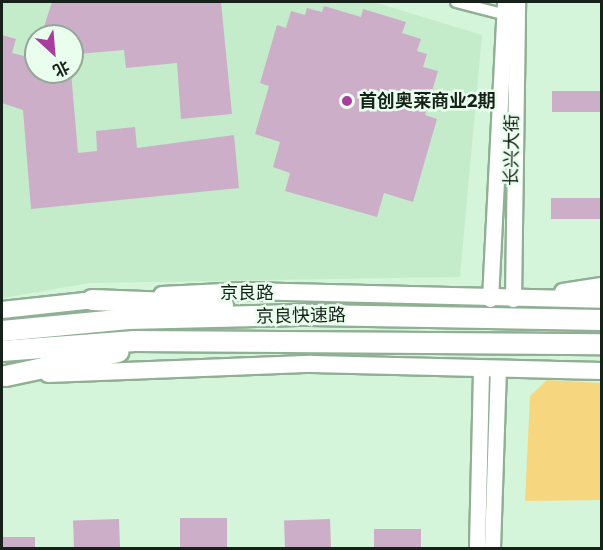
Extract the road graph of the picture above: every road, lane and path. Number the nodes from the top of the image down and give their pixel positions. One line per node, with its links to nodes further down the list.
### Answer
1 (456, 2): 2 (street)
2 (509, 7): 4 (street, 长兴大街); 6 (street, 长兴大街)
3 (602, 286): 6 (main road)
4 (490, 299): 5 (main road, 京良路); 6 (main road, 京良路)
5 (92, 300): 8 (main road, 京良路); 9 (highway)
6 (517, 300): 7 (main road, 京良路)
7 (602, 300)
8 (2, 310)
9 (339, 314): 10 (highway, 京良快速路); 11 (highway, 京良快速路)
10 (602, 320)
11 (2, 331)
12 (171, 341): 13 (highway, 京良快速路); 14 (highway, 京良快速路); 17 (highway)
13 (602, 344)
14 (2, 351)
15 (490, 370): 16 (main road); 17 (main road); 18 (street); 19 (street)
16 (602, 371)
17 (4, 376)
18 (477, 549)
19 (492, 549)

